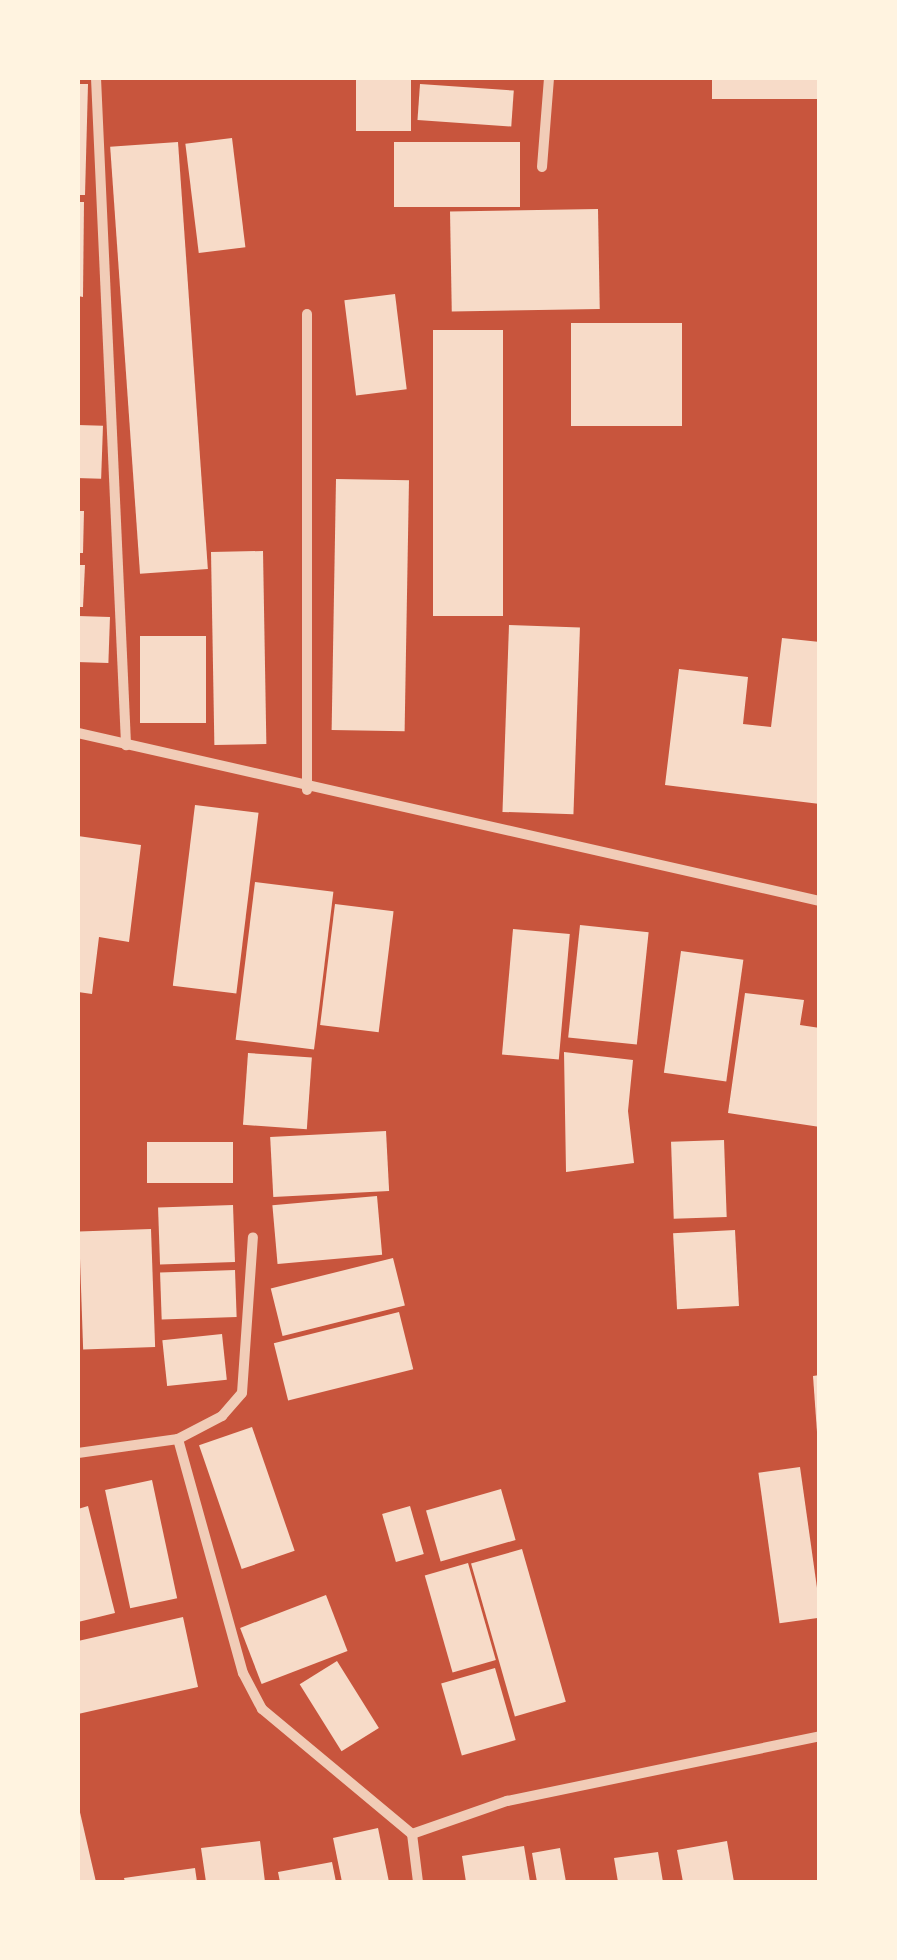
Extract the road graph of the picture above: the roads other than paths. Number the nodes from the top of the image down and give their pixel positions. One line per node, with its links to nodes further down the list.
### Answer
1 (96, 78): 6 (street)
2 (548, 78): 3 (street)
3 (542, 167)
4 (307, 314): 7 (street)
5 (78, 734): 6 (street)
6 (126, 745): 7 (street)
7 (307, 790): 8 (street)
8 (820, 900)
9 (253, 1238): 10 (street)
10 (178, 1439): 11 (street); 13 (street)
11 (78, 1452)
12 (820, 1736): 13 (street)
13 (412, 1834): 14 (street)
14 (418, 1882)

